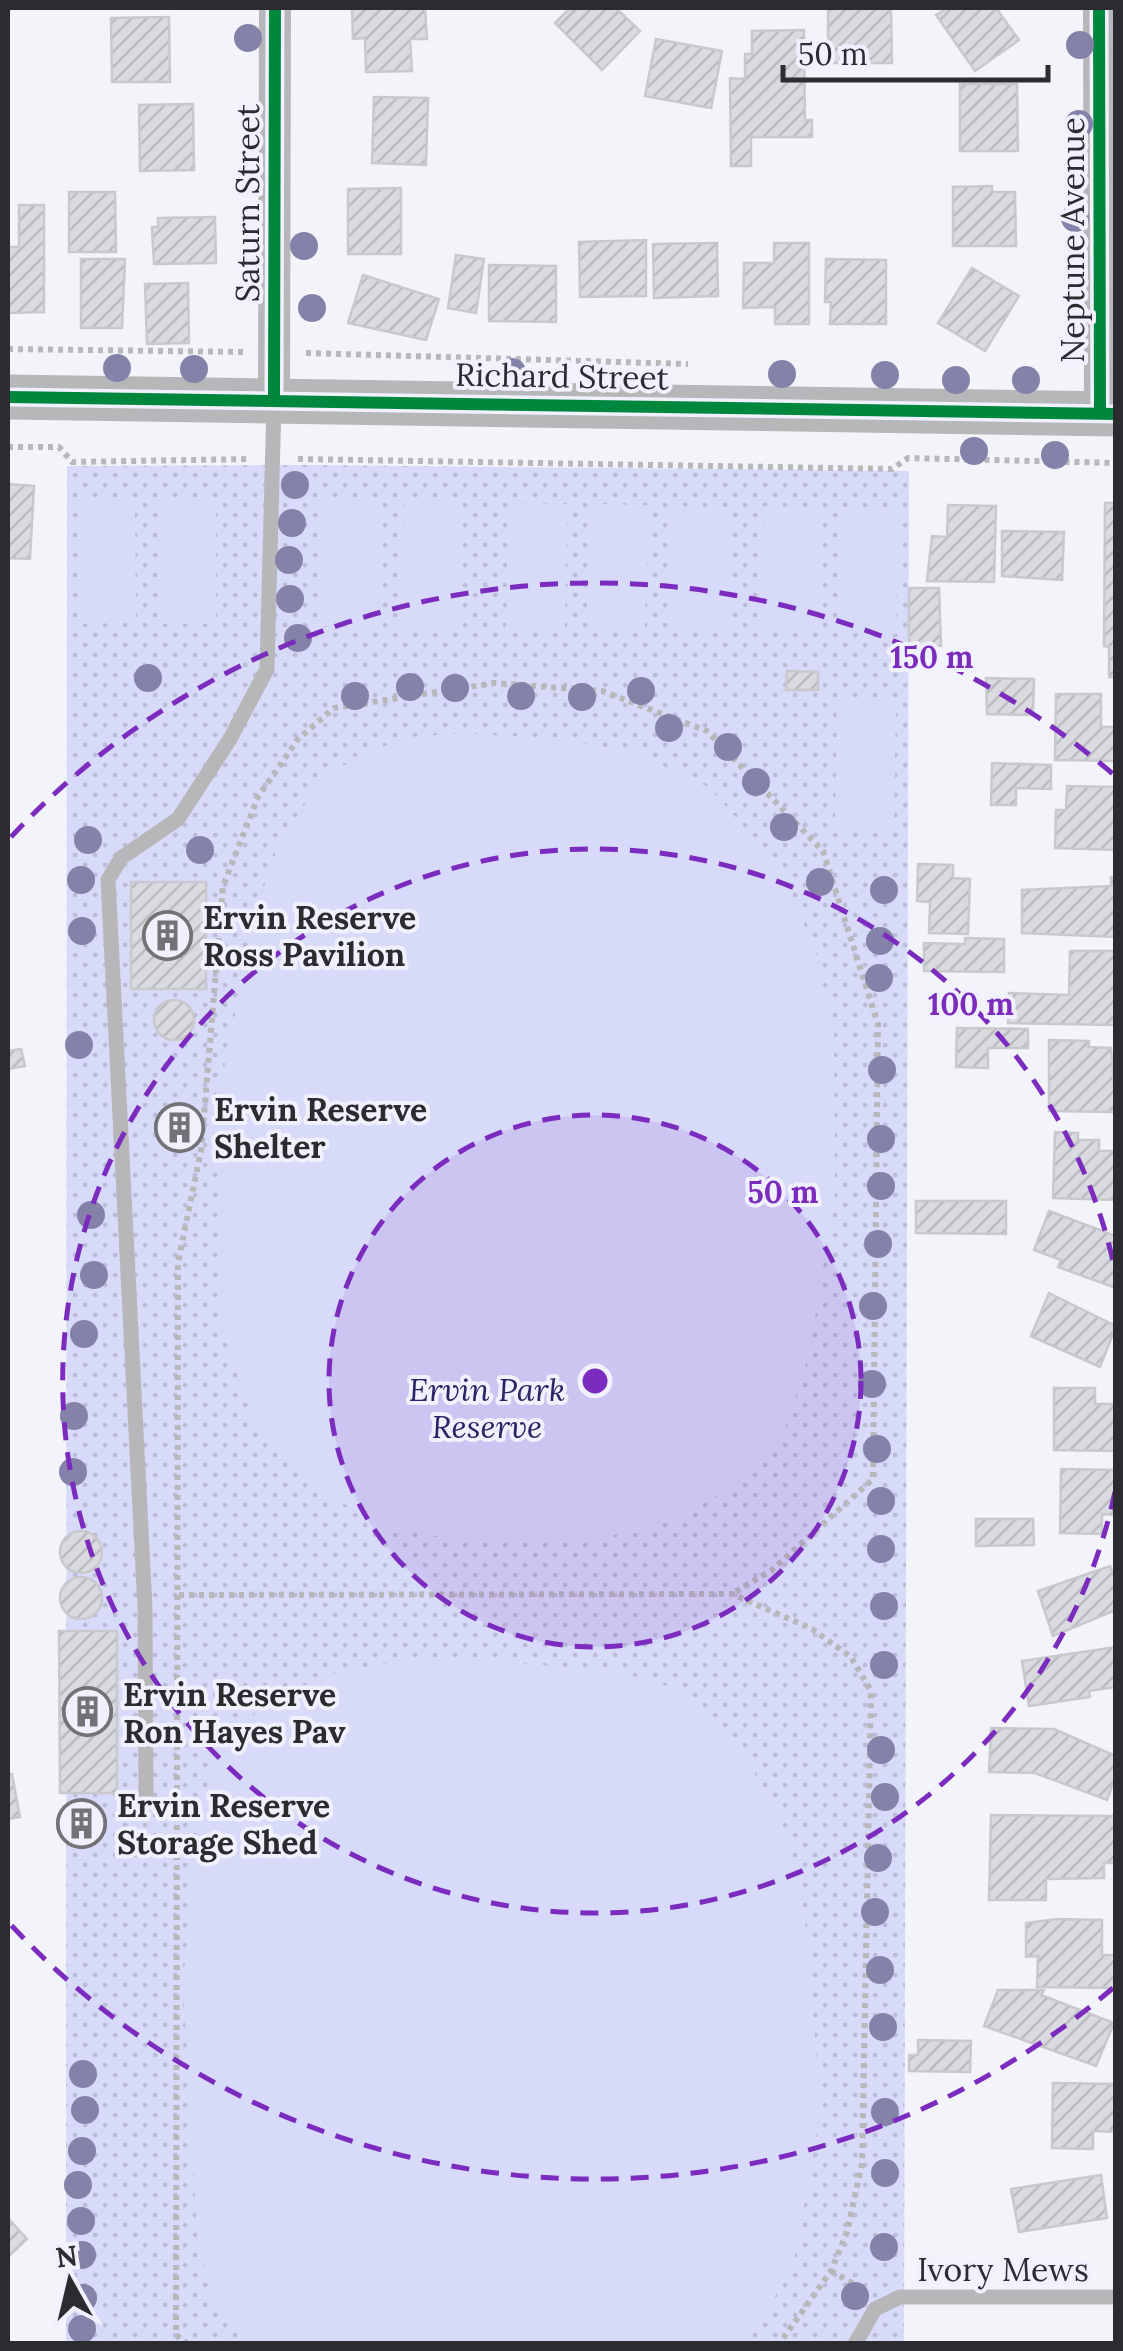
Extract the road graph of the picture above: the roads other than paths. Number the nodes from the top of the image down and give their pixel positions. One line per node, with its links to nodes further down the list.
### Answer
1 (274, 8): 4 (street, Saturn Street)
2 (1099, 8): 5 (street, Neptune Avenue)
3 (8, 397): 4 (street, Richard Street)
4 (274, 399): 5 (street, Richard Street); 6 (lane)
5 (1108, 413)
6 (146, 1794)
7 (1116, 2297): 8 (lane, Ivory Mews)
8 (855, 2344)

